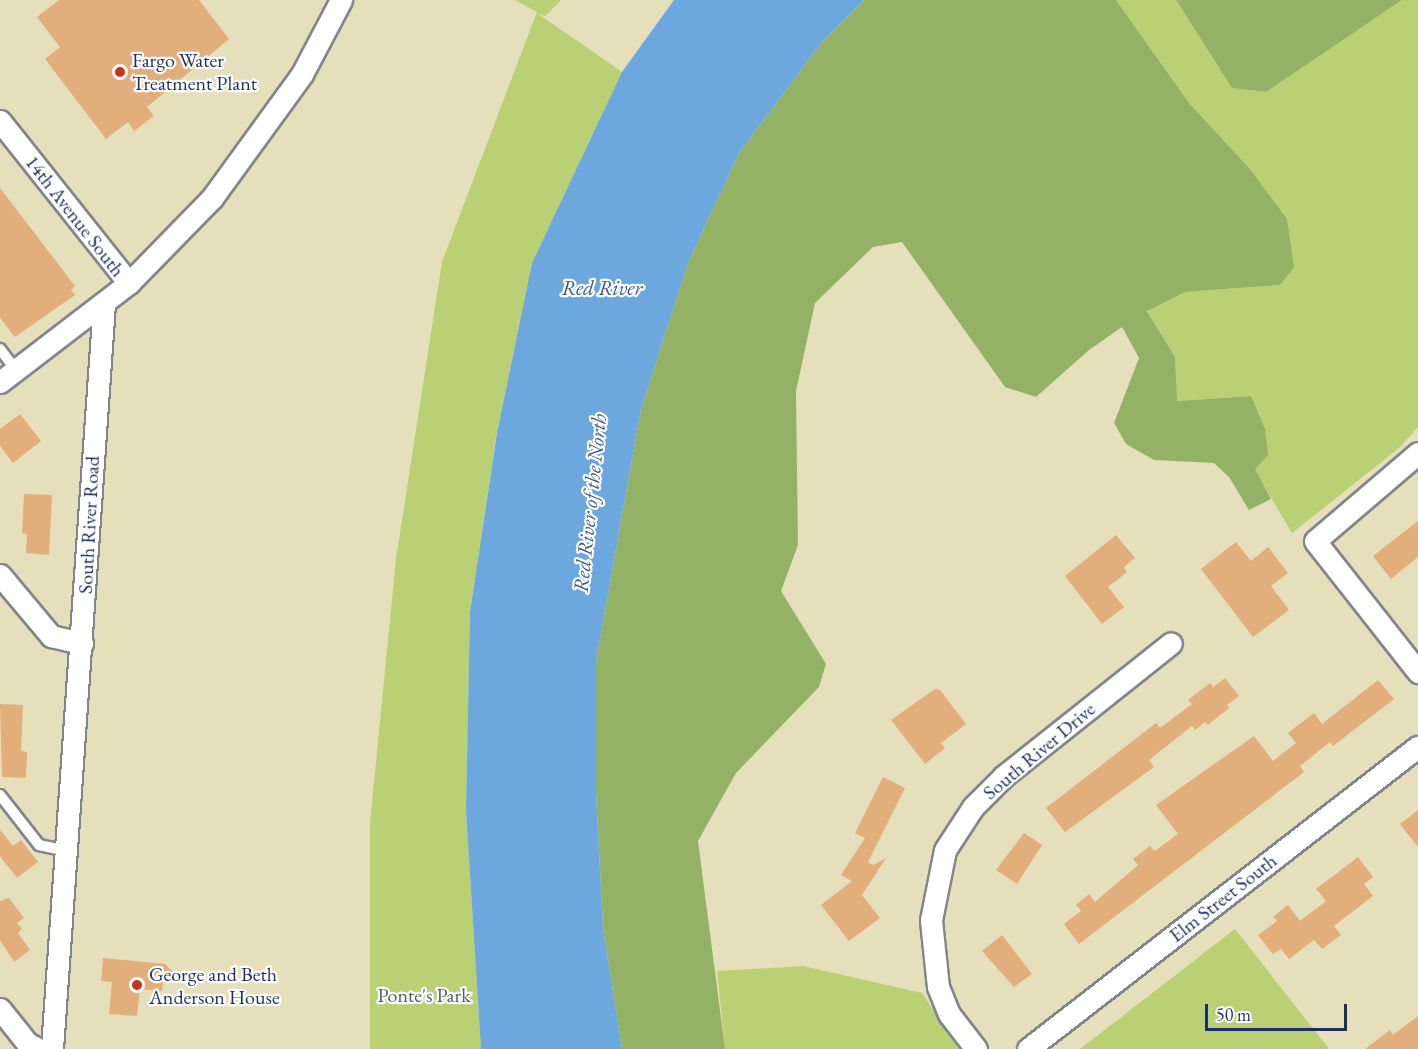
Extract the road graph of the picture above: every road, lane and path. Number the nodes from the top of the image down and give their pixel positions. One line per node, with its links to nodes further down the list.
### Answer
1 (341, 0): 3 (street)
2 (0, 121): 3 (street, 14th Avenue South)
3 (129, 283): 4 (street)
4 (104, 304): 6 (street); 9 (street, South River Road)
5 (0, 349): 6 (lane)
6 (8, 376)
7 (1418, 453): 11 (street)
8 (0, 575): 9 (street)
9 (82, 643): 14 (street, South River Road)
10 (1171, 643): 18 (street, South River Drive)
11 (1418, 672)
12 (1418, 747): 19 (street, Elm Street South)
13 (0, 795): 14 (lane)
14 (68, 851): 17 (street, South River Road)
15 (0, 1009): 16 (street)
16 (38, 1049)
17 (52, 1049)
18 (976, 1049)
19 (1028, 1049)

